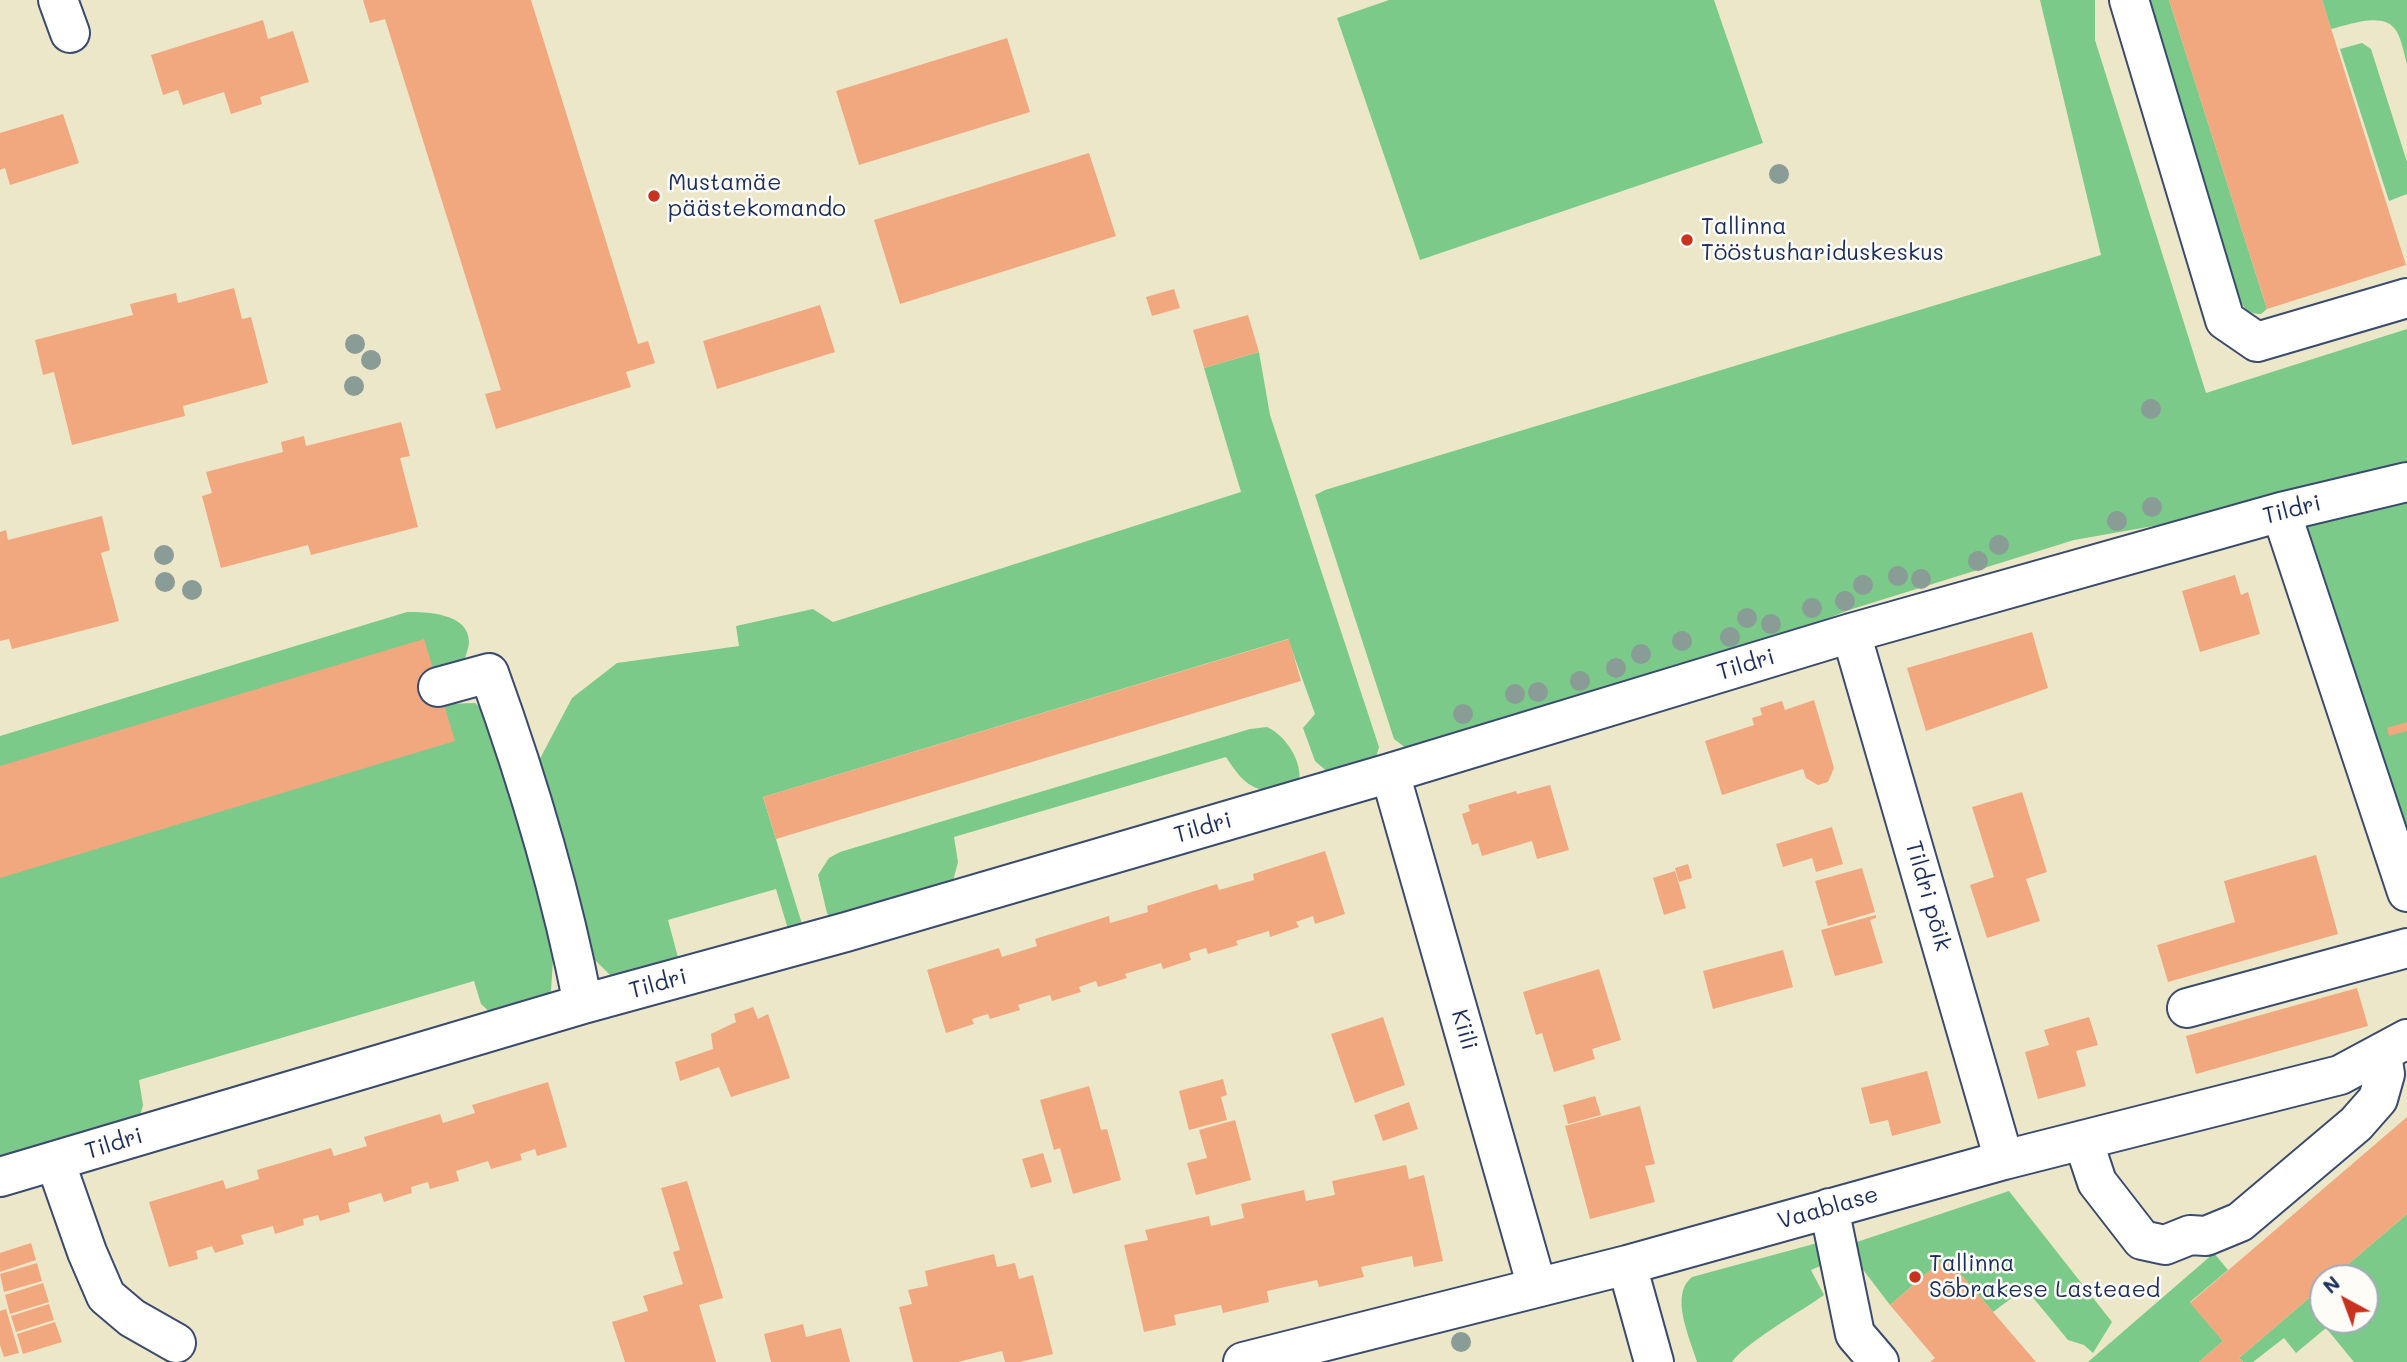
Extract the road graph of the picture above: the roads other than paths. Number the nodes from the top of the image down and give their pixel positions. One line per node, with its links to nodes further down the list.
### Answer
1 (2129, 0): 2 (street)
2 (2407, 298)
3 (2407, 482): 4 (street, Tildri)
4 (2281, 512): 5 (street, Tildri); 8 (street)
5 (1851, 633): 7 (street, Tildri); 14 (street, Tildri põik)
6 (438, 687): 10 (street)
7 (1390, 773): 10 (street, Tildri); 19 (street, Kiili)
8 (2407, 892)
9 (2407, 948): 11 (street)
10 (583, 1004): 15 (street, Tildri)
11 (2187, 1008)
12 (2394, 1046): 13 (street, Vaablase); 13 (street)
13 (2083, 1140): 14 (street, Vaablase)
14 (2004, 1160): 17 (street, Vaablase)
15 (55, 1161): 16 (street, Tildri); 20 (street)
16 (0, 1177)
17 (1829, 1208): 18 (street, Vaablase); 23 (street)
18 (1627, 1265): 19 (street, Vaablase); 22 (street)
19 (1537, 1287): 21 (street, Vaablase)
20 (176, 1343)
21 (1243, 1362)
22 (1654, 1362)
23 (1879, 1362)

